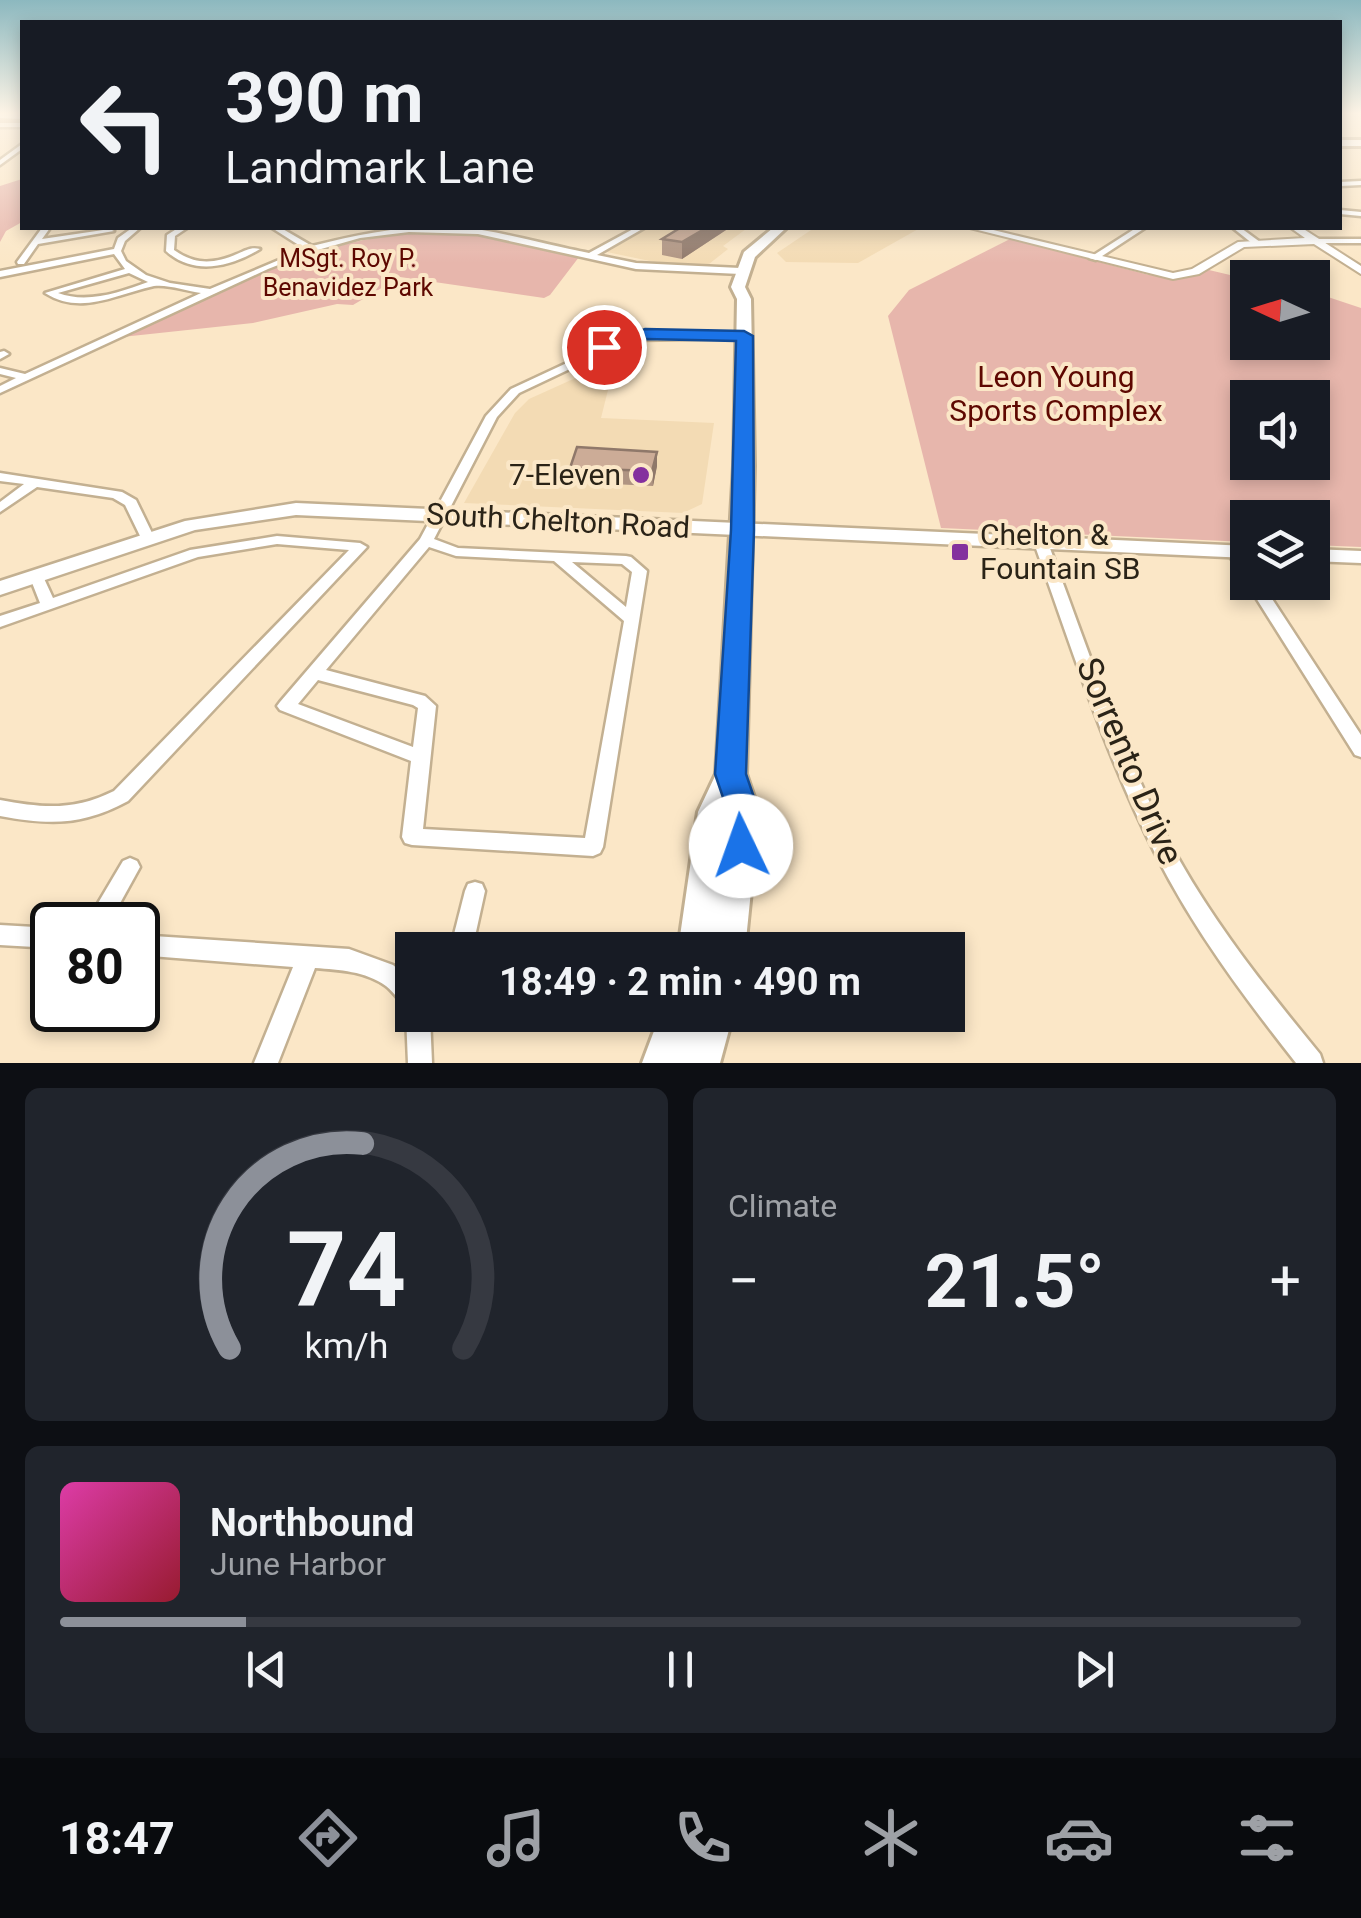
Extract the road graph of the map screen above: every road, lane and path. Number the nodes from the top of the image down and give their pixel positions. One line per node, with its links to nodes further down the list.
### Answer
1 (44, 230): 15 (street)
2 (134, 230): 21 (street)
3 (181, 230): 26 (street)
4 (279, 230): 13 (street)
5 (636, 230): 23 (street)
6 (777, 230): 30 (highway)
7 (797, 230): 35 (highway)
8 (983, 230): 24 (street)
9 (1139, 230): 24 (street)
10 (1240, 230): 16 (street)
11 (1299, 230): 14 (street)
12 (110, 232): 15 (street)
13 (290, 237): 18 (street); 20 (street)
14 (1316, 241): 16 (street); 17 (street); 31 (street)
15 (38, 242): 27 (street)
16 (1256, 242): 22 (street)
17 (1361, 242)
18 (327, 244): 20 (street); 23 (street)
19 (256, 248): 26 (street)
20 (311, 249): 28 (street)
21 (117, 251): 29 (street); 32 (street)
22 (1222, 255): 24 (street); 25 (street)
23 (590, 256): 30 (street)
24 (1093, 258)
25 (1237, 258)
26 (230, 260): 28 (street)
27 (21, 262)
28 (265, 267): 34 (street)
29 (130, 270): 33 (street); 33 (street)
30 (740, 271): 35 (highway)
31 (1361, 271)
32 (0, 274)
33 (156, 282): 34 (street)
34 (210, 292): 38 (street)
35 (744, 299): 36 (highway)
36 (744, 336): 43 (street); 44 (highway)
37 (0, 371): 38 (street)
38 (25, 377): 39 (street)
39 (0, 390)
40 (0, 477): 41 (street)
41 (34, 482): 42 (street); 45 (street)
42 (0, 508)
43 (442, 515): 44 (main road, South Chelton Road); 45 (main road, South Chelton Road); 46 (street)
44 (742, 530): 47 (main road, South Chelton Road); 61 (highway)
45 (146, 537): 52 (main road, South Chelton Road)
46 (426, 542): 49 (street); 58 (street)
47 (1042, 543): 48 (main road, South Chelton Road); 81 (street, Sorrento Drive)
48 (1230, 552)
49 (558, 556): 56 (street); 56 (street)
50 (1330, 556): 51 (main road)
51 (1361, 557)
52 (36, 575): 53 (main road, South Chelton Road); 55 (street)
53 (0, 588)
54 (1265, 600): 59 (street)
55 (48, 604): 57 (street); 62 (street)
56 (631, 620): 60 (street)
57 (0, 622)
58 (314, 674): 60 (street); 60 (street)
59 (1361, 750)
60 (422, 758)
61 (731, 774): 67 (highway); 68 (highway)
62 (0, 808)
63 (130, 868): 65 (street)
64 (475, 891): 66 (street)
65 (110, 902)
66 (465, 932)
67 (698, 932)
68 (729, 932)
69 (0, 935): 70 (street)
70 (30, 937)
71 (160, 946): 72 (street)
72 (308, 958): 73 (street); 77 (street)
73 (395, 978)
74 (419, 1032): 78 (street)
75 (672, 1032): 79 (highway)
76 (709, 1032): 80 (highway)
77 (266, 1063)
78 (420, 1063)
79 (662, 1063)
80 (700, 1063)
81 (1312, 1063)

